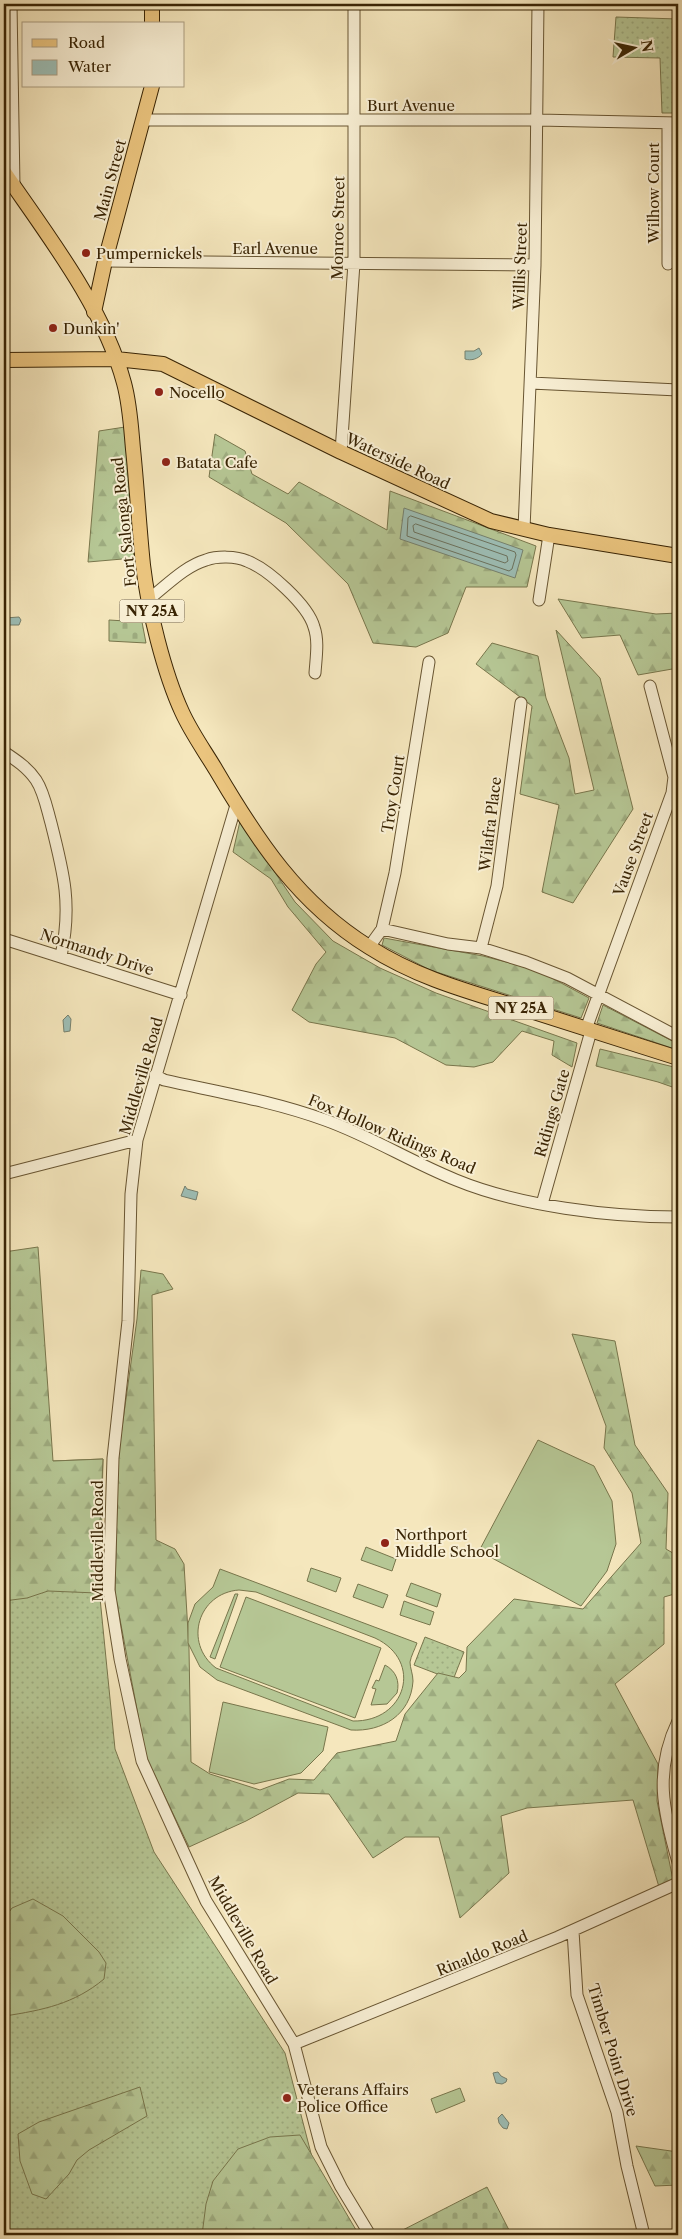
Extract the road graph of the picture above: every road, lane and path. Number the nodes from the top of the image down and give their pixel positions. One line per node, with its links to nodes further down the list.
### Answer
1 (11, 4): 12 (street)
2 (152, 4): 5 (main road)
3 (354, 4): 8 (street, Monroe Street)
4 (538, 4): 9 (street, Willis Street)
5 (152, 22)
6 (152, 88): 7 (main road, Main Street)
7 (144, 120): 8 (street, Burt Avenue); 13 (main road, Main Street)
8 (354, 120): 9 (street, Burt Avenue); 14 (street, Monroe Street)
9 (538, 120): 10 (street, Burt Avenue); 16 (street, Willis Street)
10 (673, 123): 15 (street, Wilhow Court)
11 (4, 172): 12 (main road, Fort Salonga Road / NY 25A)
12 (14, 186): 17 (main road, Fort Salonga Road / NY 25A)
13 (105, 261): 14 (street, Earl Avenue); 17 (main road, Main Street)
14 (354, 263): 16 (street, Earl Avenue); 22 (street, Monroe Street)
15 (668, 264)
16 (535, 265): 20 (street, Willis Street)
17 (94, 312): 18 (main road, Fort Salonga Road / NY 25A)
18 (116, 359): 19 (main road, Waterside Road); 22 (main road, Waterside Road); 26 (main road, Fort Salonga Road / NY 25A)
19 (4, 360)
20 (531, 382): 21 (street); 23 (street, Willis Street)
21 (678, 390)
22 (341, 452): 23 (main road, Waterside Road)
23 (524, 529): 24 (main road, Waterside Road)
24 (550, 535): 25 (main road, Waterside Road); 27 (street)
25 (678, 556)
26 (149, 599): 29 (street); 33 (main road, Fort Salonga Road / NY 25A)
27 (539, 600)
28 (429, 662): 34 (street, Troy Court)
29 (315, 673)
30 (650, 686): 39 (street, Vause Street)
31 (520, 703): 37 (street, Wilafra Place)
32 (4, 752): 38 (street)
33 (236, 805): 36 (main road, Fort Salonga Road / NY 25A); 40 (street, Middleville Road)
34 (382, 929): 36 (street); 37 (street)
35 (4, 939): 38 (street, Normandy Drive)
36 (369, 947): 41 (main road, Fort Salonga Road / NY 25A)
37 (482, 948): 39 (street)
38 (61, 956): 40 (street, Normandy Drive)
39 (597, 994): 41 (street, Vause Street); 42 (street)
40 (181, 995): 44 (street, Middleville Road)
41 (589, 1030): 43 (main road, Fort Salonga Road / NY 25A); 47 (street, Ridings Gate)
42 (678, 1037)
43 (678, 1058)
44 (155, 1075): 45 (street, Middleville Road); 47 (street, Fox Hollow Ridings Road)
45 (137, 1140): 46 (street); 53 (street, Middleville Road)
46 (4, 1174)
47 (542, 1204): 48 (street, Fox Hollow Ridings Road)
48 (678, 1217)
49 (678, 1721): 50 (street)
50 (678, 1862)
51 (678, 1883): 52 (street, Rinaldo Road)
52 (573, 1932): 53 (street, Rinaldo Road); 55 (street, Timber Point Drive)
53 (294, 2044): 54 (street, Middleville Road)
54 (370, 2235)
55 (644, 2235)

